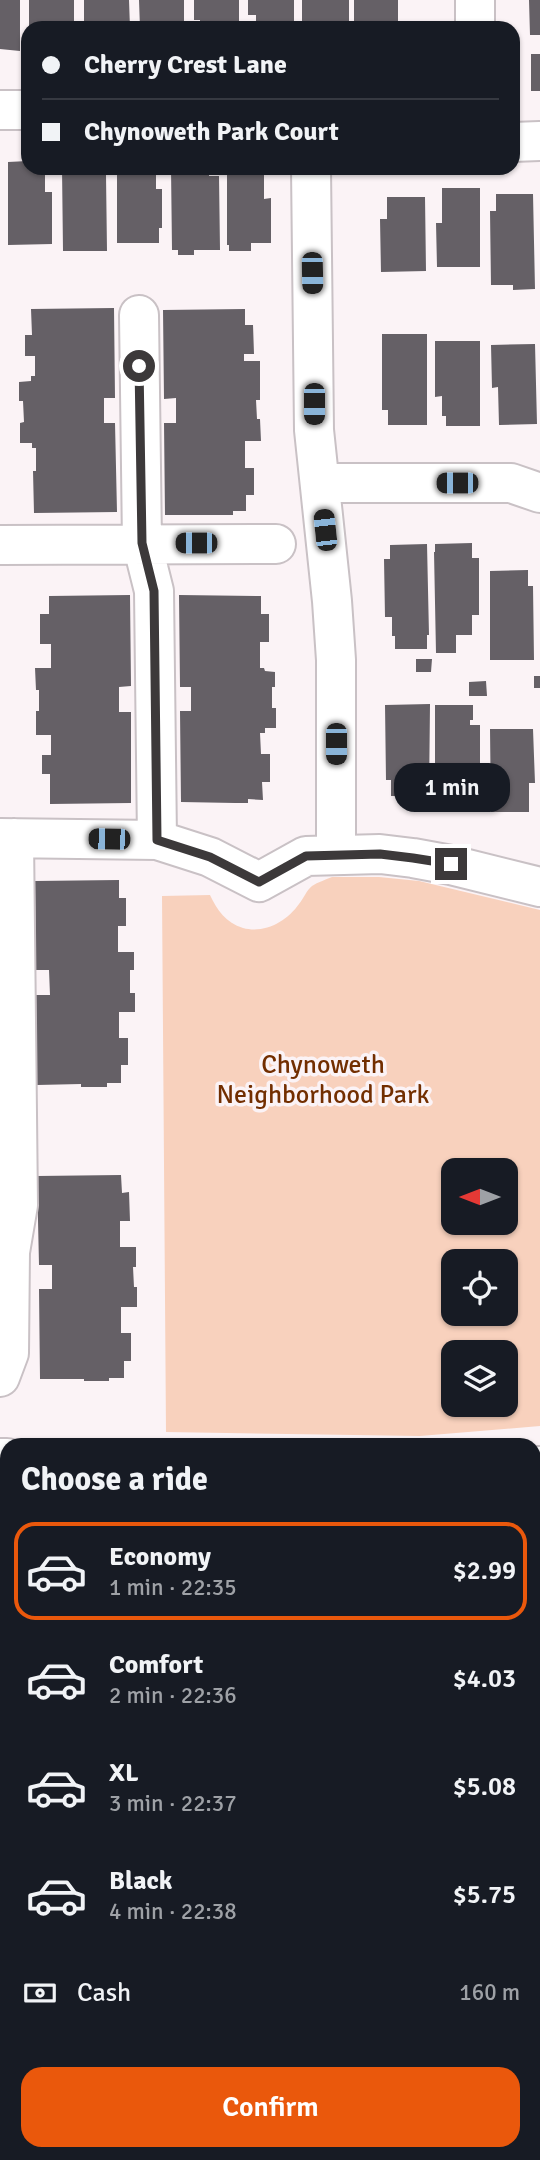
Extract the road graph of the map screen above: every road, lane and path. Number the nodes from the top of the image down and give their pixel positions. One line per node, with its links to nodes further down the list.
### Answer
1 (475, 0): 2 (street)
2 (475, 21)
3 (0, 110): 4 (street)
4 (21, 110)
5 (540, 141): 6 (street)
6 (520, 142)
7 (312, 175): 9 (street)
8 (139, 315): 11 (street)
9 (320, 483): 10 (street); 16 (street)
10 (540, 493)
11 (142, 543): 12 (street); 13 (street); 15 (street)
12 (276, 544)
13 (0, 545)
14 (7, 838): 15 (street); 18 (street)
15 (157, 840): 16 (street)
16 (337, 854): 17 (street)
17 (540, 887)
18 (5, 1252): 19 (street)
19 (0, 1377)

